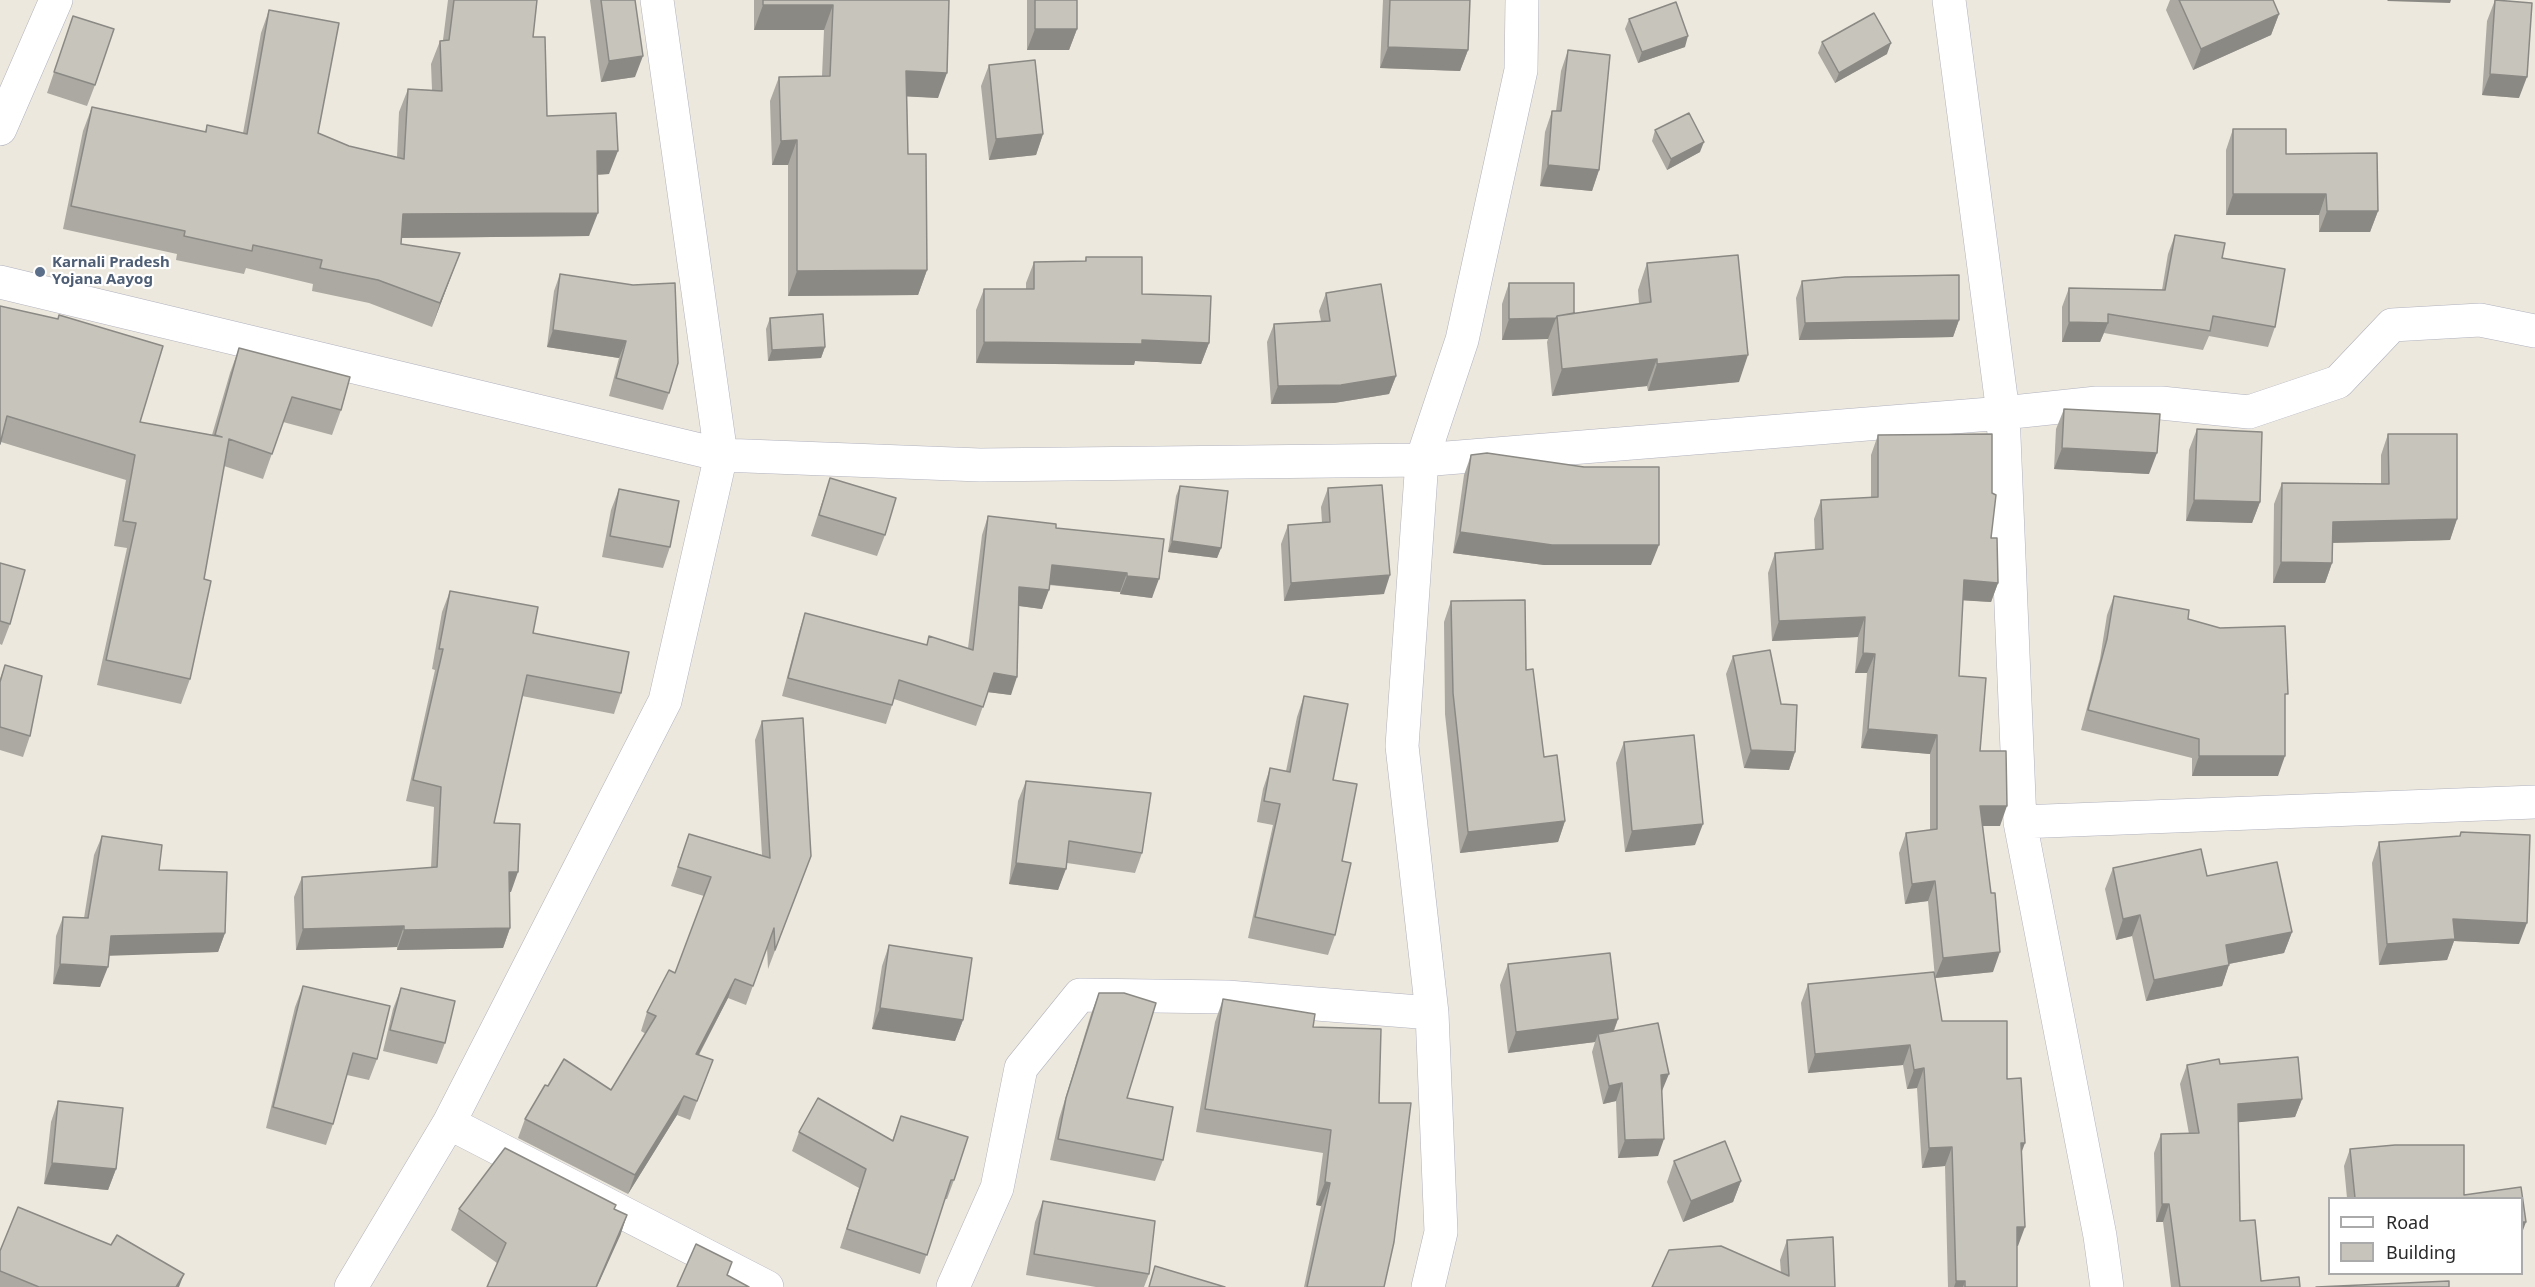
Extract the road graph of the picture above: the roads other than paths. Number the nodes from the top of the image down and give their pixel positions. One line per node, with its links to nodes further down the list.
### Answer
1 (56, 0): 5 (street)
2 (657, 0): 9 (street)
3 (1522, 0): 10 (street)
4 (1949, 0): 8 (street)
5 (0, 129)
6 (0, 282): 9 (street)
7 (2535, 331): 8 (street)
8 (2003, 413): 10 (street); 12 (street)
9 (721, 455): 10 (street); 14 (street)
10 (1422, 460): 13 (street)
11 (2535, 802): 12 (street)
12 (2020, 822): 19 (street)
13 (1432, 1013): 17 (street); 18 (street)
14 (449, 1123): 15 (street); 16 (street)
15 (351, 1287)
16 (767, 1287)
17 (953, 1287)
18 (1428, 1287)
19 (2107, 1287)

